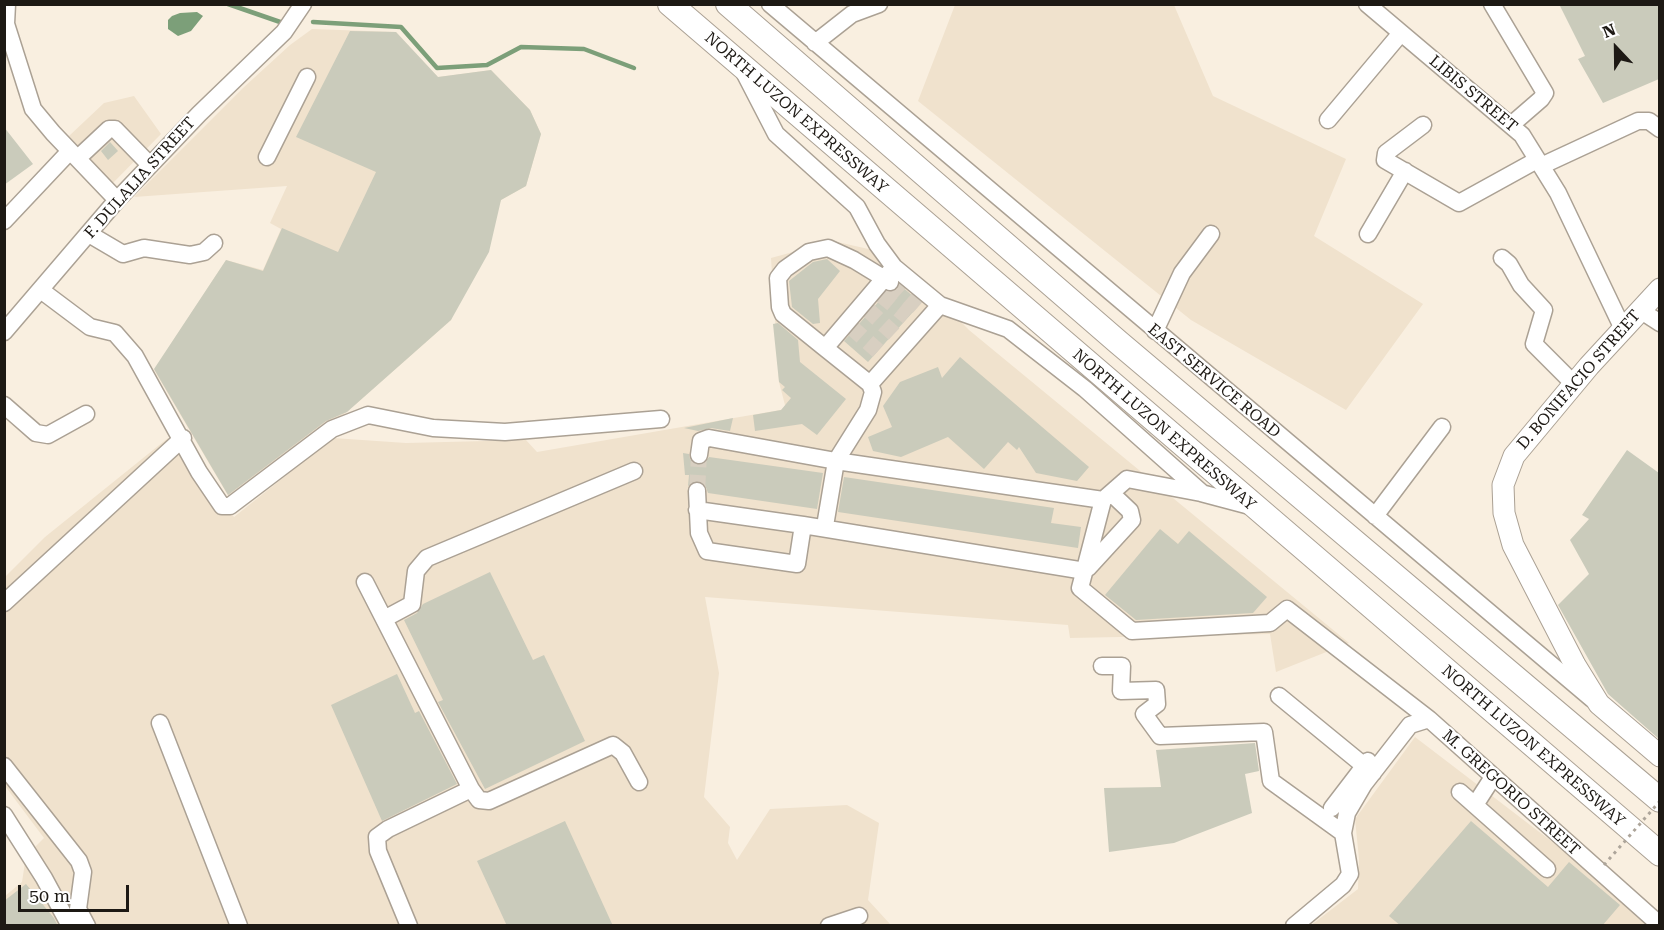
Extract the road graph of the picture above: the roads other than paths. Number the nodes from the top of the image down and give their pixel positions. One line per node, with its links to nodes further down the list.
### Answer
1 (6, 4): 17 (street)
2 (303, 4): 20 (street, F. DULALIA STREET)
3 (670, 4): 11 (highway, NORTH LUZON EXPRESSWAY)
4 (728, 4): 75 (highway)
5 (770, 4): 10 (street, EAST SERVICE ROAD)
6 (879, 4): 10 (street)
7 (1367, 4): 9 (street, LIBIS STREET)
8 (1492, 4): 15 (street)
9 (1401, 33): 13 (street); 15 (street, LIBIS STREET)
10 (815, 44): 37 (street, EAST SERVICE ROAD)
11 (742, 68): 29 (street); 53 (highway, NORTH LUZON EXPRESSWAY)
12 (307, 78): 18 (street)
13 (1328, 120)
14 (1424, 125): 21 (street)
15 (1510, 125): 19 (street, LIBIS STREET)
16 (1659, 129): 19 (street)
17 (74, 155): 20 (street); 22 (street); 23 (street)
18 (267, 157)
19 (1539, 163): 21 (street); 36 (street, LIBIS STREET)
20 (150, 165): 22 (street, F. DULALIA STREET)
21 (1405, 171): 26 (street)
22 (117, 200): 24 (street, F. DULALIA STREET)
23 (4, 221)
24 (89, 234): 27 (street); 31 (street, F. DULALIA STREET)
25 (1211, 234): 37 (street)
26 (1368, 234)
27 (214, 243)
28 (1502, 258): 41 (street)
29 (885, 282): 33 (street); 39 (street); 39 (street)
30 (1659, 289): 32 (main road, D. BONIFACIO STREET)
31 (42, 291): 34 (street, F. DULALIA STREET); 46 (street)
32 (1640, 310): 35 (street); 36 (main road, D. BONIFACIO STREET)
33 (923, 314): 40 (street); 51 (street)
34 (11, 316): 38 (street, F. DULALIA STREET)
35 (1659, 323)
36 (1623, 330): 41 (main road, D. BONIFACIO STREET)
37 (1155, 331): 55 (street, EAST SERVICE ROAD)
38 (4, 332)
39 (825, 348): 40 (street)
40 (870, 384): 48 (street)
41 (1574, 384): 64 (main road, D. BONIFACIO STREET)
42 (4, 405): 43 (street)
43 (86, 414)
44 (661, 419): 46 (street)
45 (1442, 427): 55 (street)
46 (183, 438): 60 (street)
47 (699, 455): 48 (street)
48 (836, 461): 52 (street); 57 (street)
49 (634, 471): 61 (street)
50 (697, 491): 54 (street)
51 (1201, 493): 52 (street); 53 (street)
52 (1107, 497): 58 (street); 58 (street)
53 (1255, 507): 80 (highway, NORTH LUZON EXPRESSWAY)
54 (697, 510): 56 (street); 56 (street)
55 (1375, 516): 64 (street, EAST SERVICE ROAD)
56 (803, 525): 57 (street)
57 (825, 526): 58 (street)
58 (1085, 571): 66 (street)
59 (365, 582): 61 (street)
60 (4, 603)
61 (384, 620): 73 (street)
62 (1102, 666): 79 (street)
63 (1279, 696): 70 (street)
64 (1599, 704): 68 (main road, EAST SERVICE ROAD)
65 (1407, 713): 70 (street)
66 (1429, 719): 70 (street, M. GREGORIO STREET); 71 (street, M. GREGORIO STREET)
67 (160, 723): 86 (street)
68 (1659, 756)
69 (4, 766): 85 (street)
70 (1369, 769): 77 (street); 79 (street, M. GREGORIO STREET)
71 (1493, 777): 76 (street); 83 (street, M. GREGORIO STREET)
72 (639, 782): 73 (street)
73 (471, 789): 87 (street)
74 (1460, 792): 76 (street)
75 (1659, 800)
76 (1475, 805): 81 (street)
77 (1332, 808)
78 (4, 816): 84 (street)
79 (1343, 833): 89 (street, M. GREGORIO STREET)
80 (1659, 854)
81 (1546, 868)
82 (859, 916): 88 (street)
83 (1659, 925)
84 (70, 926)
85 (87, 926)
86 (239, 926)
87 (410, 926)
88 (829, 926)
89 (1294, 926)

